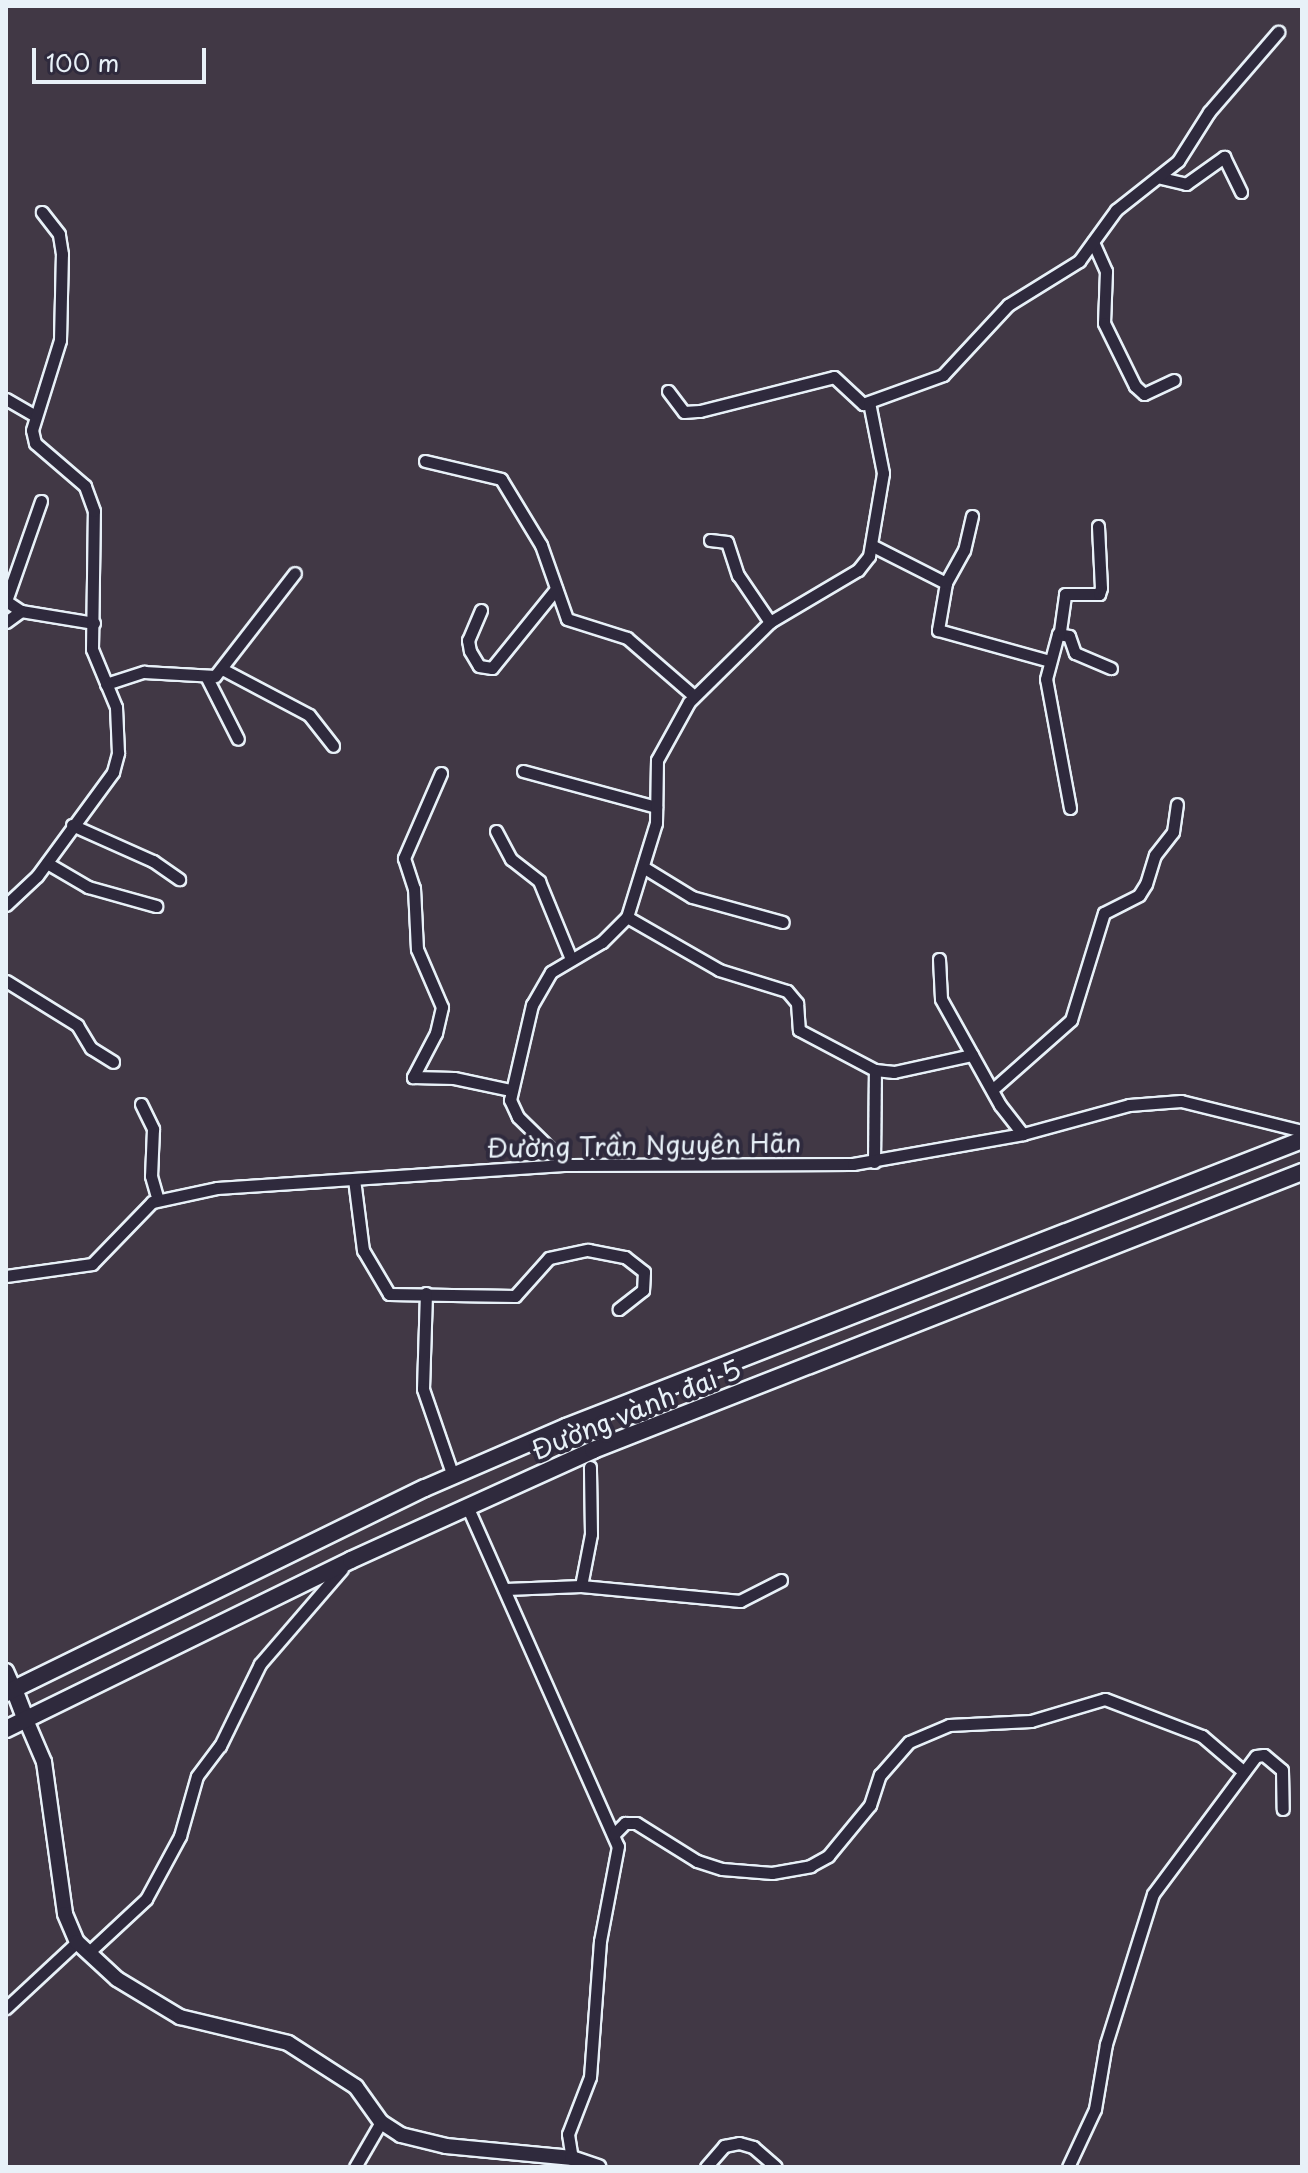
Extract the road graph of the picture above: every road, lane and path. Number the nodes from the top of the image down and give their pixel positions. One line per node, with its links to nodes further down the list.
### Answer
1 (1278, 32): 2 (street)
2 (1161, 178): 3 (street); 5 (street)
3 (1241, 192)
4 (42, 212): 10 (street)
5 (1093, 242): 6 (street); 9 (street)
6 (1174, 380)
7 (668, 391): 9 (street)
8 (6, 399): 10 (street)
9 (869, 402): 16 (street)
10 (35, 416): 24 (street)
11 (425, 461): 19 (street)
12 (41, 501): 21 (street)
13 (972, 516): 18 (street)
14 (1098, 526): 25 (street)
15 (710, 540): 23 (street)
16 (873, 546): 18 (street); 23 (street)
17 (295, 573): 28 (street)
18 (946, 583): 26 (street)
19 (556, 589): 20 (street); 31 (street)
20 (481, 610)
21 (21, 611): 22 (street); 24 (street)
22 (6, 622)
23 (770, 622): 31 (street)
24 (94, 623): 30 (street)
25 (1060, 631): 26 (street); 27 (street)
26 (1050, 661): 38 (street)
27 (1111, 668)
28 (224, 670): 29 (street); 33 (street)
29 (207, 678): 30 (street); 32 (street)
30 (106, 684): 39 (street)
31 (694, 696): 37 (street)
32 (238, 739)
33 (333, 746)
34 (523, 771): 37 (street)
35 (441, 773): 55 (street)
36 (1177, 804): 54 (street)
37 (656, 807): 42 (street)
38 (1070, 808)
39 (72, 825): 41 (street); 43 (street)
40 (496, 831): 48 (street)
41 (47, 863): 44 (street); 45 (street)
42 (643, 867): 46 (street); 47 (street)
43 (179, 879)
44 (6, 905)
45 (156, 906)
46 (627, 917): 48 (street); 53 (street)
47 (783, 922)
48 (571, 959): 55 (street)
49 (939, 959): 51 (street)
50 (6, 981): 52 (street)
51 (972, 1055): 53 (street); 54 (street)
52 (113, 1062)
53 (875, 1070): 60 (street)
54 (993, 1089): 58 (street)
55 (510, 1090): 61 (street)
56 (141, 1104): 64 (street)
57 (1302, 1131): 58 (street, Đường Trần Nguyên Hãn)
58 (1023, 1134): 60 (street, Đường Trần Nguyên Hãn)
59 (1302, 1140): 69 (main road, Đường vành đai 5)
60 (874, 1162): 61 (street, Đường Trần Nguyên Hãn)
61 (567, 1165): 63 (street, Đường Trần Nguyên Hãn)
62 (1302, 1172): 70 (main road, Đường vành đai 5)
63 (354, 1179): 64 (street, Đường Trần Nguyên Hãn); 66 (street)
64 (158, 1200): 65 (street, Đường Trần Nguyên Hãn)
65 (6, 1276)
66 (426, 1293): 67 (street); 69 (street)
67 (619, 1309)
68 (590, 1467): 73 (street)
69 (453, 1476): 76 (main road, Đường vành đai 5)
70 (467, 1506): 71 (main road, Đường vành đai 5); 74 (street)
71 (351, 1560): 77 (main road, Đường vành đai 5); 83 (street)
72 (781, 1580): 73 (street)
73 (581, 1586): 74 (street)
74 (506, 1589): 81 (street)
75 (6, 1671): 76 (street)
76 (10, 1691): 77 (main road)
77 (26, 1720): 78 (main road, Đường vành đai 5); 82 (street)
78 (6, 1729)
79 (1244, 1772): 80 (street); 81 (street); 91 (street)
80 (1283, 1809)
81 (614, 1834): 86 (street)
82 (77, 1942): 83 (street); 84 (street)
83 (89, 1952): 85 (street)
84 (6, 2008)
85 (381, 2122): 86 (street); 87 (street)
86 (572, 2158): 88 (street)
87 (355, 2167)
88 (598, 2167)
89 (706, 2167): 90 (street)
90 (776, 2167)
91 (1068, 2167)

